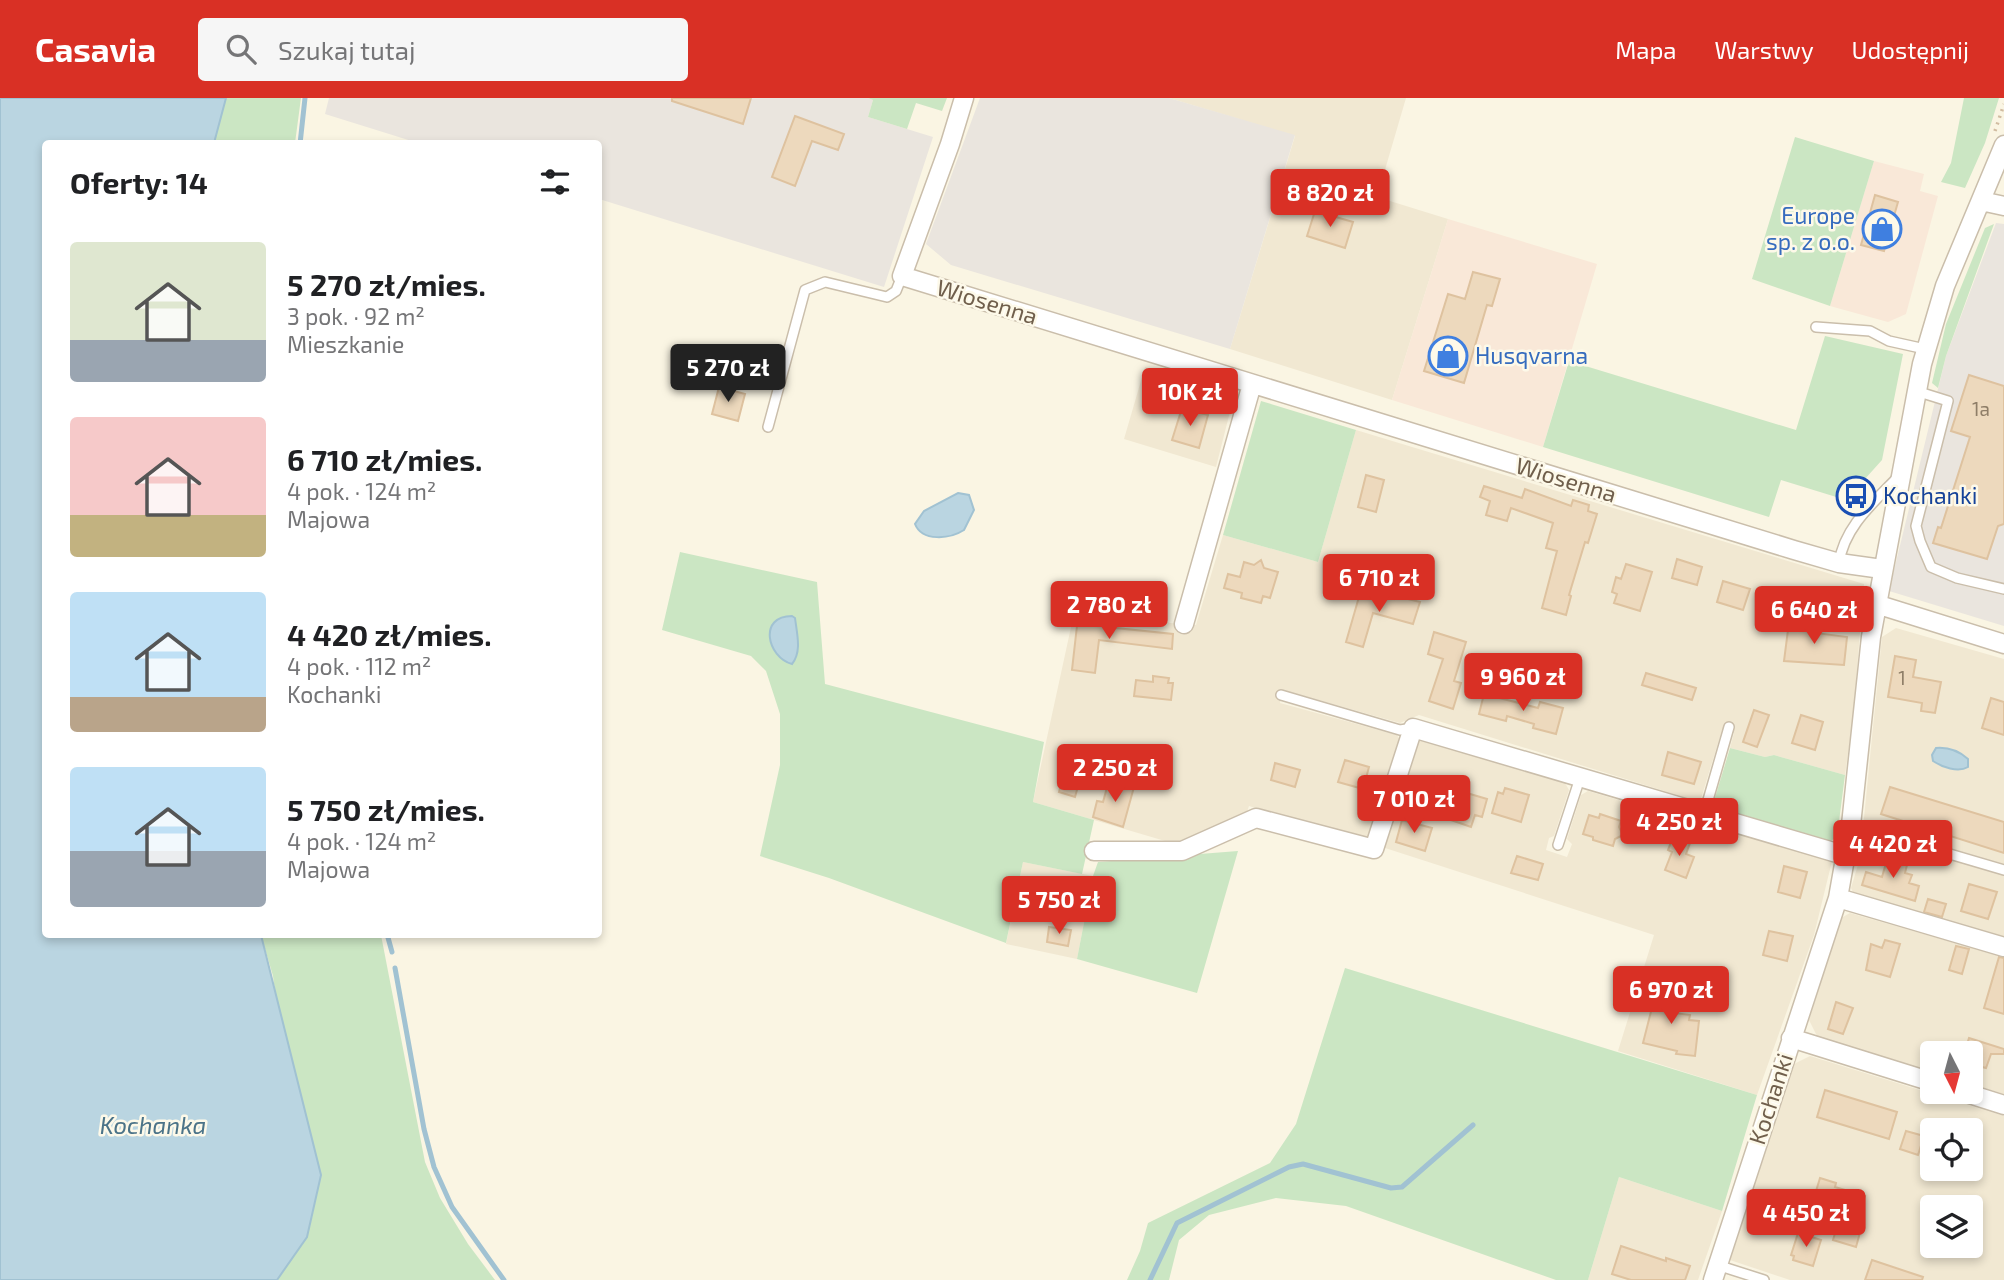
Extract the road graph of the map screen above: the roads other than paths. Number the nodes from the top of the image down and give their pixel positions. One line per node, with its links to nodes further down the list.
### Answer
1 (964, 98): 5 (street)
2 (2004, 145): 3 (street, Kochanki)
3 (1981, 201): 4 (street); 7 (street, Kochanki)
4 (2004, 206)
5 (902, 276): 8 (street, Wiosenna); 10 (lane)
6 (1816, 327): 7 (lane)
7 (1925, 349): 9 (street, Kochanki)
8 (1252, 384): 12 (street, Wiosenna); 16 (street)
9 (1916, 391): 11 (street, Kochanki); 14 (lane)
10 (768, 427)
11 (1900, 475): 12 (lane); 13 (street, Kochanki)
12 (1839, 563): 13 (street, Wiosenna)
13 (1882, 569): 15 (street, Kochanki)
14 (2004, 589)
15 (1876, 604): 17 (street); 23 (street, Kochanki)
16 (1184, 624)
17 (2004, 644)
18 (1281, 695): 20 (lane)
19 (1729, 727): 22 (lane)
20 (1413, 728): 21 (street); 25 (street)
21 (1580, 778): 22 (street); 24 (lane)
22 (1704, 814): 26 (street)
23 (1851, 825): 26 (street, Kochanki); 27 (lane)
24 (1558, 845)
25 (1094, 851)
26 (1847, 856): 28 (street, Kochanki)
27 (2004, 870)
28 (1838, 898): 29 (street); 30 (street, Kochanki)
29 (2004, 947)
30 (1791, 1038): 31 (street, Kochanki); 34 (street, Kochanki)
31 (1920, 1078)
32 (1983, 1098): 33 (street)
33 (2004, 1105)
34 (1715, 1273): 35 (lane)
35 (1764, 1280)

